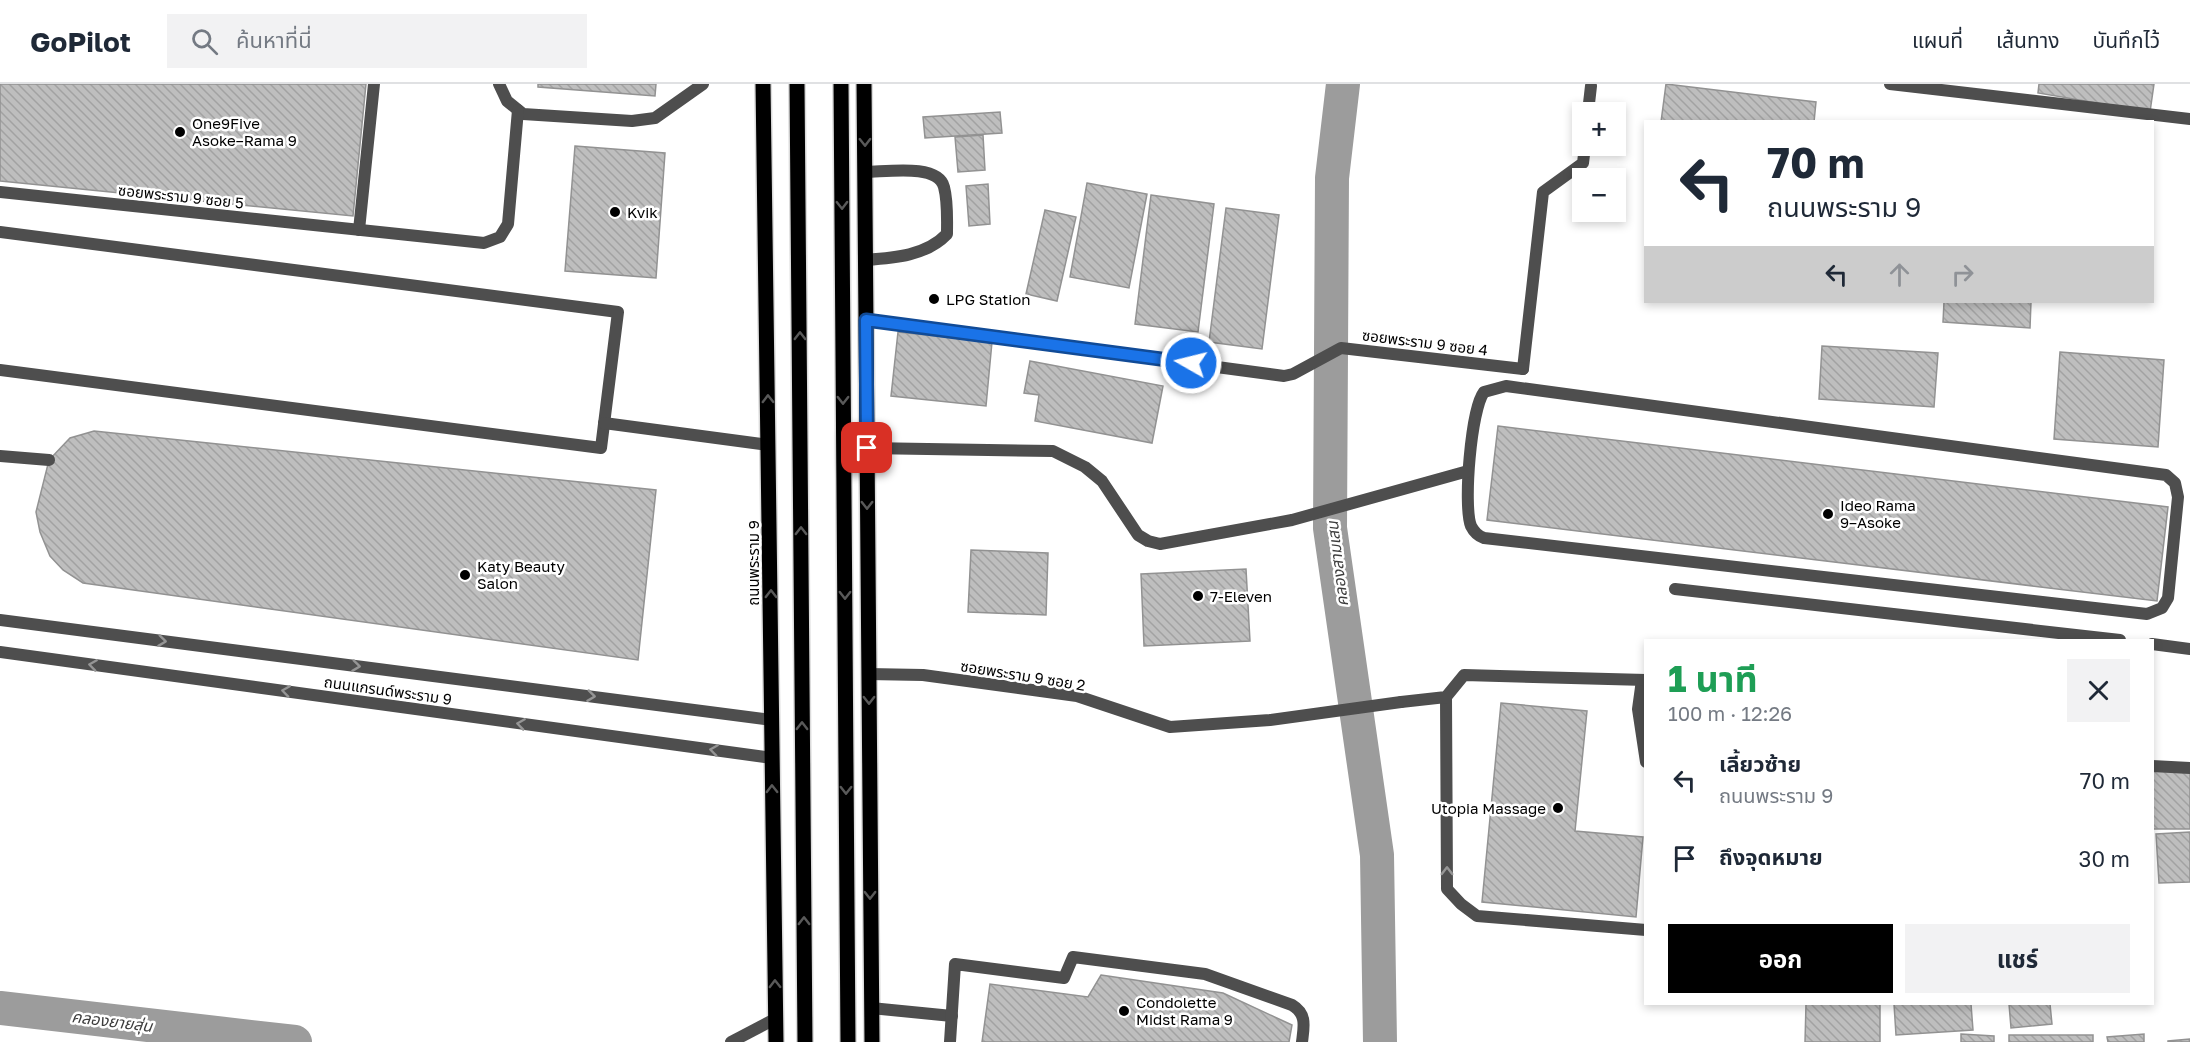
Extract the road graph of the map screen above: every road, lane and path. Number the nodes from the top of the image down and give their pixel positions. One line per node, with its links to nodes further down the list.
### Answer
1 (374, 84): 16 (street)
2 (499, 84): 11 (street)
3 (703, 84): 11 (street)
4 (763, 84): 22 (main road, ถนนพระราม 9, one-way to 4)
5 (797, 84): 47 (main road, one-way to 5)
6 (841, 84): 48 (main road, one-way to 48)
7 (864, 84): 14 (main road, one-way to 14)
8 (1890, 84): 12 (street)
9 (1591, 86): 10 (street)
10 (1589, 102)
11 (518, 110): 16 (street, ซอยพระราม 9 ซอย 5)
12 (2190, 119)
13 (1584, 156): 19 (street, ซอยพระราม 9 ซอย 4)
14 (866, 172): 18 (main road); 18 (street)
15 (0, 192): 16 (street, ซอยพระราม 9 ซอย 5)
16 (359, 230)
17 (0, 232): 21 (street)
18 (865, 260): 19 (main road)
19 (866, 320): 23 (main road)
20 (0, 370): 21 (street)
21 (604, 423): 22 (street)
22 (769, 445): 36 (main road, ถนนพระราม 9, one-way to 22)
23 (867, 448): 26 (street); 33 (main road, one-way to 33)
24 (0, 456): 25 (street)
25 (50, 460)
26 (1468, 471): 26 (street)
27 (1675, 589): 29 (street)
28 (0, 620): 36 (street, ถนนแกรนด์พระราม 9, one-way to 36)
29 (2111, 639)
30 (2154, 644): 31 (street)
31 (2190, 649)
32 (0, 652): 38 (street, ถนนแกรนด์พระราม 9, one-way to 32)
33 (868, 674): 35 (street, ซอยพระราม 9 ซอย 2); 42 (main road, one-way to 42)
34 (1644, 680): 35 (street); 37 (street)
35 (1446, 697): 41 (street, one-way to 35)
36 (772, 720): 38 (main road, ถนนพระราม 9)
37 (1644, 749)
38 (772, 758): 44 (main road, ถนนพระราม 9, one-way to 38)
39 (2154, 766): 40 (street)
40 (2190, 768)
41 (1644, 930)
42 (871, 1008): 43 (street); 49 (main road)
43 (952, 1016): 50 (street); 51 (street)
44 (775, 1019): 45 (street); 46 (main road, ถนนพระราม 9)
45 (731, 1042)
46 (776, 1042)
47 (805, 1042)
48 (848, 1042)
49 (872, 1042)
50 (950, 1042)
51 (1302, 1042)

